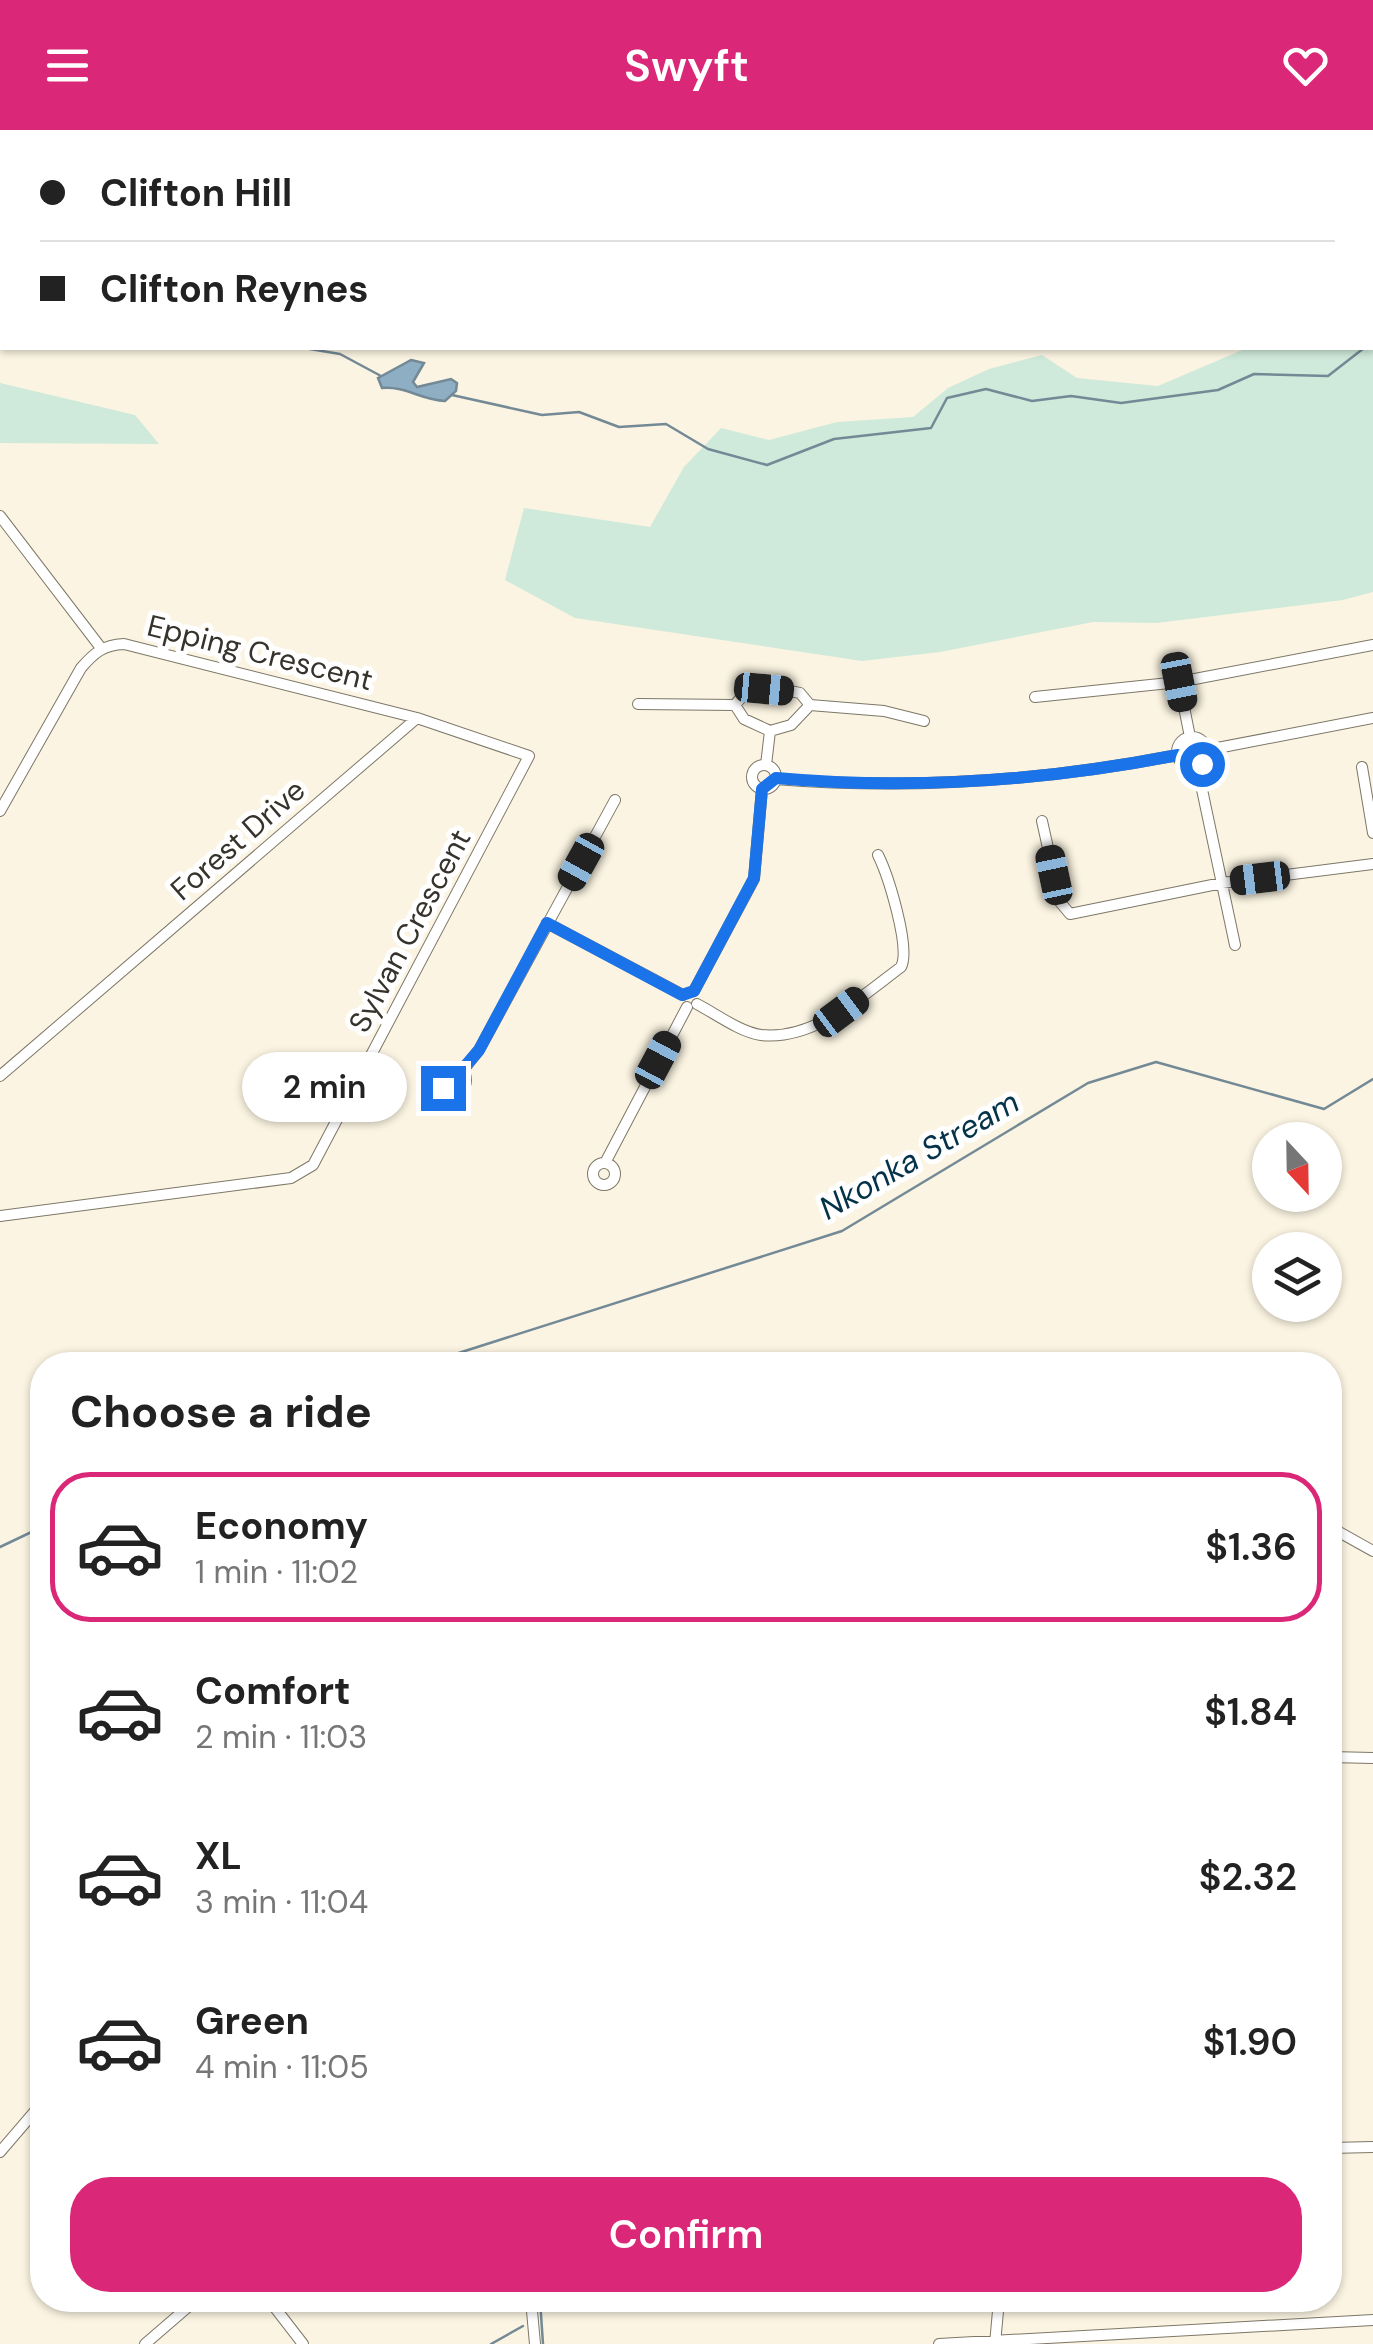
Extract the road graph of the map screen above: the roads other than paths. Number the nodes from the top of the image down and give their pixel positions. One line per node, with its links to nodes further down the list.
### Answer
1 (0, 516): 3 (street)
2 (1373, 645): 4 (street)
3 (101, 648): 9 (street, Epping Crescent); 22 (street, Epping Crescent)
4 (1179, 682): 5 (street); 13 (street)
5 (1035, 697)
6 (638, 704): 7 (street)
7 (735, 704): 8 (street); 12 (street)
8 (810, 705): 11 (street); 12 (street)
9 (417, 718): 33 (street, Forest Drive); 35 (street, Sylvan Crescent)
10 (1373, 718): 14 (street)
11 (924, 721)
12 (770, 731): 16 (street)
13 (1190, 737): 14 (street); 15 (street)
14 (1207, 750): 17 (street)
15 (1178, 755): 17 (street); 19 (street)
16 (766, 765): 19 (street); 20 (street)
17 (1197, 766): 27 (street)
18 (1362, 767): 24 (street)
19 (776, 778): 20 (street)
20 (762, 789): 30 (street)
21 (615, 800): 28 (street)
22 (0, 810)
23 (1042, 822): 27 (street)
24 (1373, 833)
25 (878, 855): 31 (street)
26 (1373, 864): 27 (street)
27 (1222, 883): 29 (street)
28 (547, 923): 30 (street); 32 (street)
29 (1235, 945)
30 (688, 993): 31 (street)
31 (692, 1006): 34 (street)
32 (462, 1070)
33 (0, 1076)
34 (605, 1163)
35 (0, 1216)
36 (1342, 1533): 37 (street)
37 (1373, 1550)
38 (1342, 1757): 39 (street)
39 (1373, 1758)
40 (30, 2117): 43 (street)
41 (1373, 2147): 42 (street)
42 (1342, 2148)
43 (0, 2152)
44 (182, 2312): 50 (street)
45 (278, 2312): 51 (street)
46 (532, 2312): 52 (street)
47 (998, 2312): 49 (street)
48 (1373, 2320): 49 (street)
49 (995, 2342): 53 (street)
50 (145, 2344)
51 (303, 2344)
52 (536, 2344)
53 (938, 2344)

